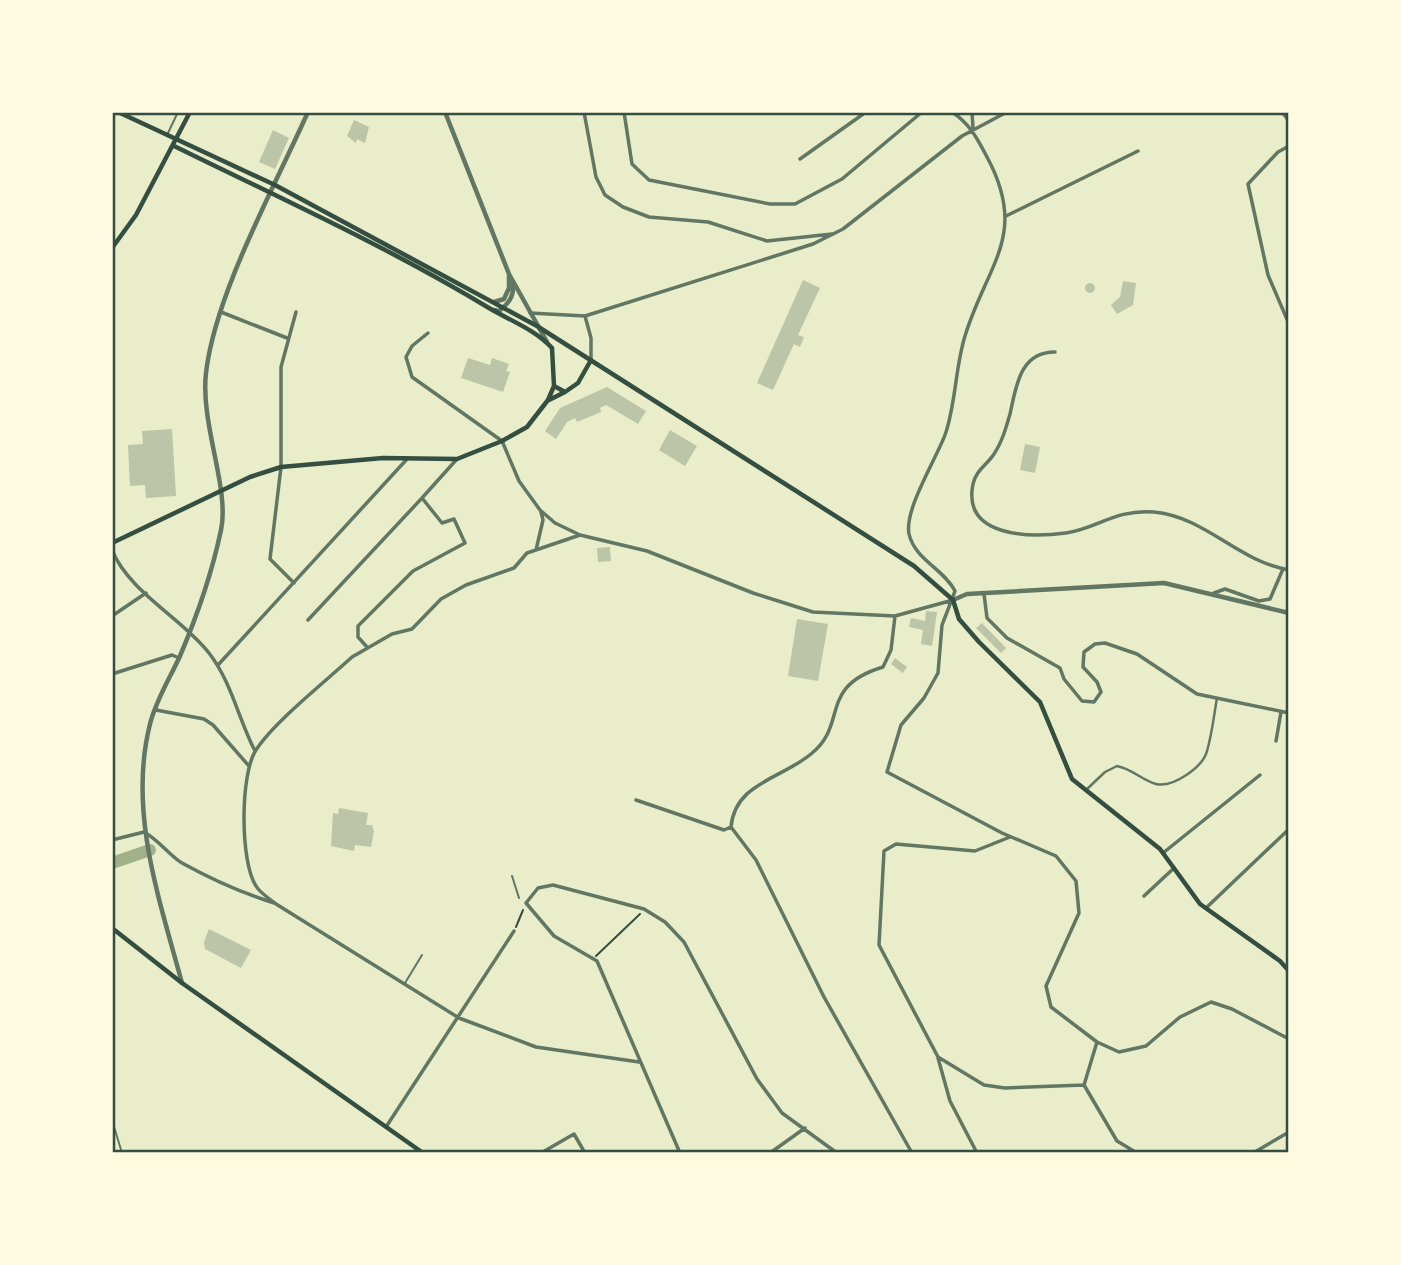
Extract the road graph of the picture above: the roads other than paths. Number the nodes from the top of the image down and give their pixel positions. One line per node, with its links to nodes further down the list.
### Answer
1 (118, 112): 16 (main road)
2 (178, 112): 16 (lane)
3 (190, 112): 17 (main road)
4 (308, 112): 22 (street)
5 (445, 112): 27 (street)
6 (584, 112): 25 (street)
7 (624, 112): 9 (street)
8 (866, 112): 21 (street)
9 (922, 112)
10 (952, 112): 15 (street)
11 (972, 112): 15 (street)
12 (1007, 112): 15 (street)
13 (1282, 112): 14 (street)
14 (1289, 121)
15 (973, 131): 24 (street); 25 (street)
16 (167, 136): 17 (main road); 18 (lane)
17 (178, 138): 18 (main road); 22 (main road)
18 (174, 146): 23 (main road); 26 (main road)
19 (1289, 146): 35 (street)
20 (1138, 151): 24 (street)
21 (800, 159)
22 (275, 185): 23 (street); 28 (main road)
23 (272, 192): 30 (main road); 31 (street)
24 (1006, 216): 63 (street)
25 (835, 235): 34 (street)
26 (112, 248)
27 (509, 274): 28 (street); 29 (street); 33 (street)
28 (494, 302): 29 (main road)
29 (504, 307): 30 (street); 36 (main road)
30 (491, 309): 40 (main road)
31 (221, 312): 38 (street); 50 (street)
32 (296, 312): 38 (street)
33 (529, 313): 34 (street); 36 (street)
34 (585, 316): 42 (street)
35 (1289, 324)
36 (537, 326): 39 (main road); 40 (street)
37 (428, 333): 46 (street)
38 (287, 338): 49 (street)
39 (565, 344): 40 (main road); 42 (main road)
40 (552, 348): 43 (main road)
41 (1055, 352): 57 (street)
42 (592, 360): 44 (main road); 63 (main road)
43 (554, 386): 44 (main road); 45 (main road)
44 (565, 393): 45 (main road)
45 (548, 400): 46 (main road)
46 (502, 441): 48 (main road); 52 (street)
47 (408, 458): 48 (main road); 49 (main road); 59 (street)
48 (457, 459): 51 (street)
49 (281, 467): 50 (main road); 59 (street)
50 (219, 493): 54 (main road); 68 (street)
51 (422, 498): 67 (street); 69 (street)
52 (540, 510): 53 (street); 56 (street)
53 (580, 535): 56 (street); 66 (street)
54 (112, 543)
55 (112, 550): 60 (street)
56 (536, 550): 69 (street)
57 (1283, 569): 58 (street); 61 (street)
58 (1289, 570)
59 (293, 583): 71 (street)
60 (146, 593): 65 (street); 68 (street)
61 (1214, 593): 62 (street); 64 (street)
62 (984, 594): 63 (street); 73 (street)
63 (953, 600): 66 (street); 81 (main road); 86 (street)
64 (1289, 613)
65 (112, 616)
66 (895, 616): 83 (street)
67 (307, 621)
68 (189, 635): 70 (street); 71 (street)
69 (366, 647): 78 (street)
70 (179, 657): 72 (street); 74 (street)
71 (218, 665): 78 (street)
72 (112, 674)
73 (1217, 698): 75 (street); 81 (street)
74 (156, 710): 79 (street); 85 (street)
75 (1280, 712): 76 (street); 77 (street)
76 (1289, 713)
77 (1276, 741)
78 (255, 751): 79 (street)
79 (250, 766): 93 (street)
80 (1260, 775): 88 (street)
81 (1086, 790): 88 (main road)
82 (636, 800): 83 (street)
83 (731, 827): 118 (street)
84 (1289, 829): 94 (street)
85 (144, 832): 87 (street); 93 (street); 99 (street)
86 (1010, 837): 103 (street); 104 (street)
87 (112, 840)
88 (1163, 853): 89 (main road)
89 (1174, 868): 91 (street); 94 (main road)
90 (512, 876): 92 (lane)
91 (1144, 896)
92 (519, 898)
93 (276, 904): 100 (street)
94 (1206, 908): 98 (main road)
95 (112, 928): 99 (main road)
96 (514, 931): 101 (street)
97 (422, 955): 100 (lane)
98 (1289, 971)
99 (182, 983): 108 (main road)
100 (404, 984): 101 (street)
101 (459, 1018): 105 (street); 108 (street)
102 (1289, 1039): 103 (street)
103 (1097, 1042): 106 (street)
104 (938, 1057): 106 (street); 119 (street)
105 (639, 1062): 109 (street); 115 (street)
106 (1084, 1085): 120 (street)
107 (112, 1120): 111 (lane)
108 (386, 1127): 112 (main road)
109 (805, 1128): 116 (street); 117 (street)
110 (1289, 1132): 121 (street)
111 (122, 1153)
112 (424, 1153)
113 (541, 1153): 114 (street)
114 (585, 1153)
115 (680, 1153)
116 (770, 1153)
117 (837, 1153)
118 (912, 1153)
119 (977, 1153)
120 (1137, 1153)
121 (1253, 1153)

